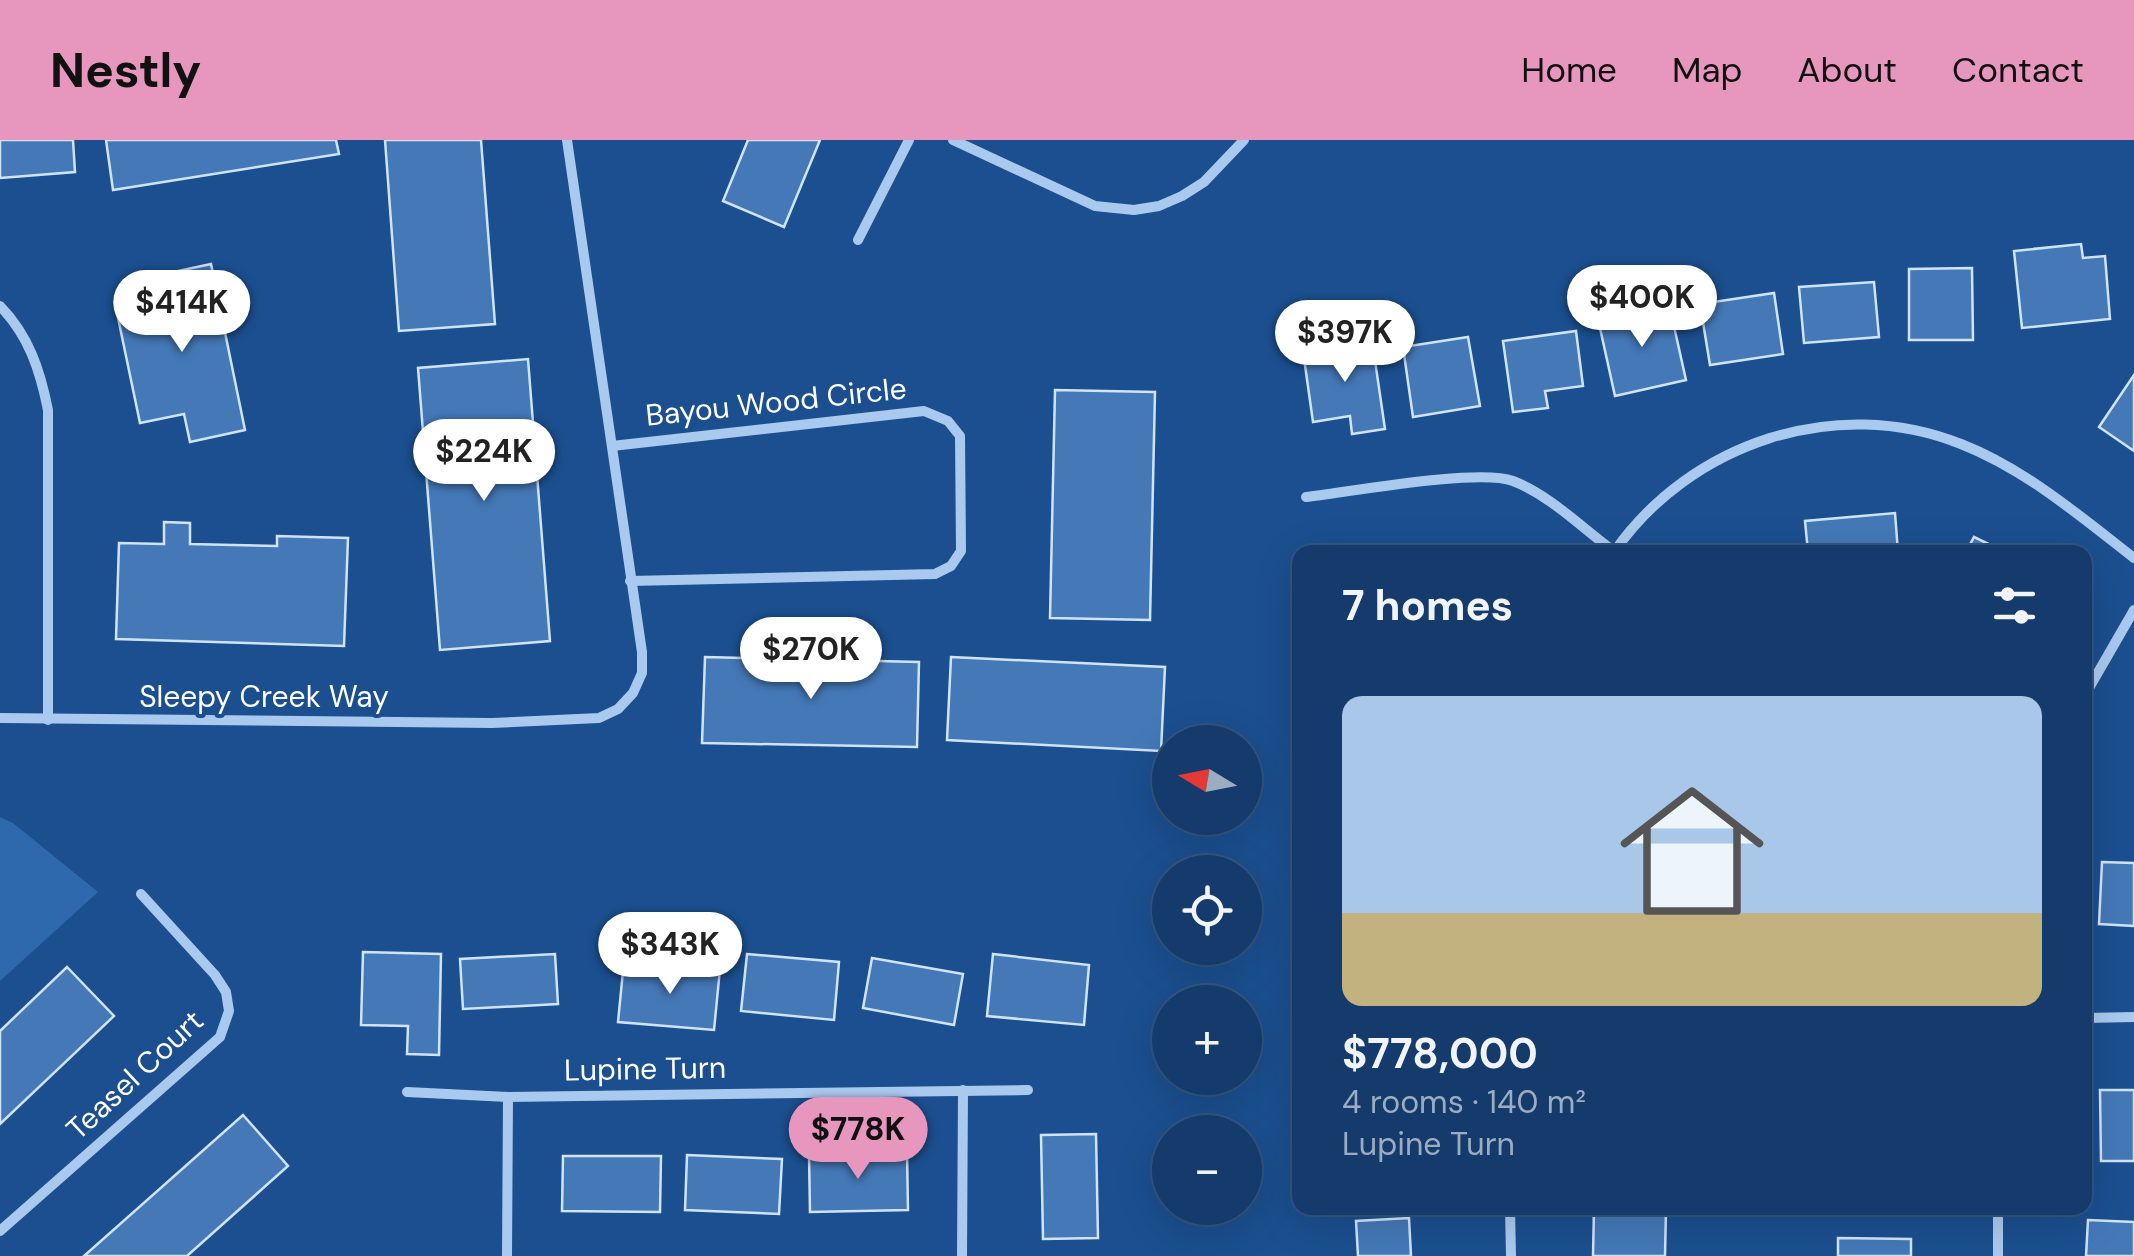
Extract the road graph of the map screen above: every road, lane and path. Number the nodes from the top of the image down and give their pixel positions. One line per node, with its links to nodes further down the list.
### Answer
1 (567, 140): 7 (street, Sleepy Creek Way)
2 (909, 140): 5 (street)
3 (953, 140): 4 (street)
4 (1244, 140)
5 (858, 240)
6 (0, 306): 16 (street)
7 (612, 446): 12 (street, Sleepy Creek Way); 12 (street, Bayou Wood Circle)
8 (1306, 497): 9 (street)
9 (1605, 545)
10 (1620, 545): 11 (street)
11 (2134, 558)
12 (630, 581): 16 (street, Sleepy Creek Way)
13 (2134, 610): 14 (street)
14 (2092, 683)
15 (0, 718): 16 (street, Sleepy Creek Way)
16 (48, 720)
17 (140, 894): 26 (street, Teasel Court)
18 (2134, 1017): 19 (street)
19 (2092, 1018)
20 (963, 1090): 21 (street, Lupine Turn); 23 (street, Lupine Turn); 28 (street)
21 (1028, 1090)
22 (407, 1092): 23 (street, Lupine Turn)
23 (508, 1096): 27 (street)
24 (1510, 1215): 29 (street)
25 (1998, 1215): 30 (street)
26 (0, 1231)
27 (507, 1256)
28 (962, 1256)
29 (1511, 1256)
30 (1998, 1256)

